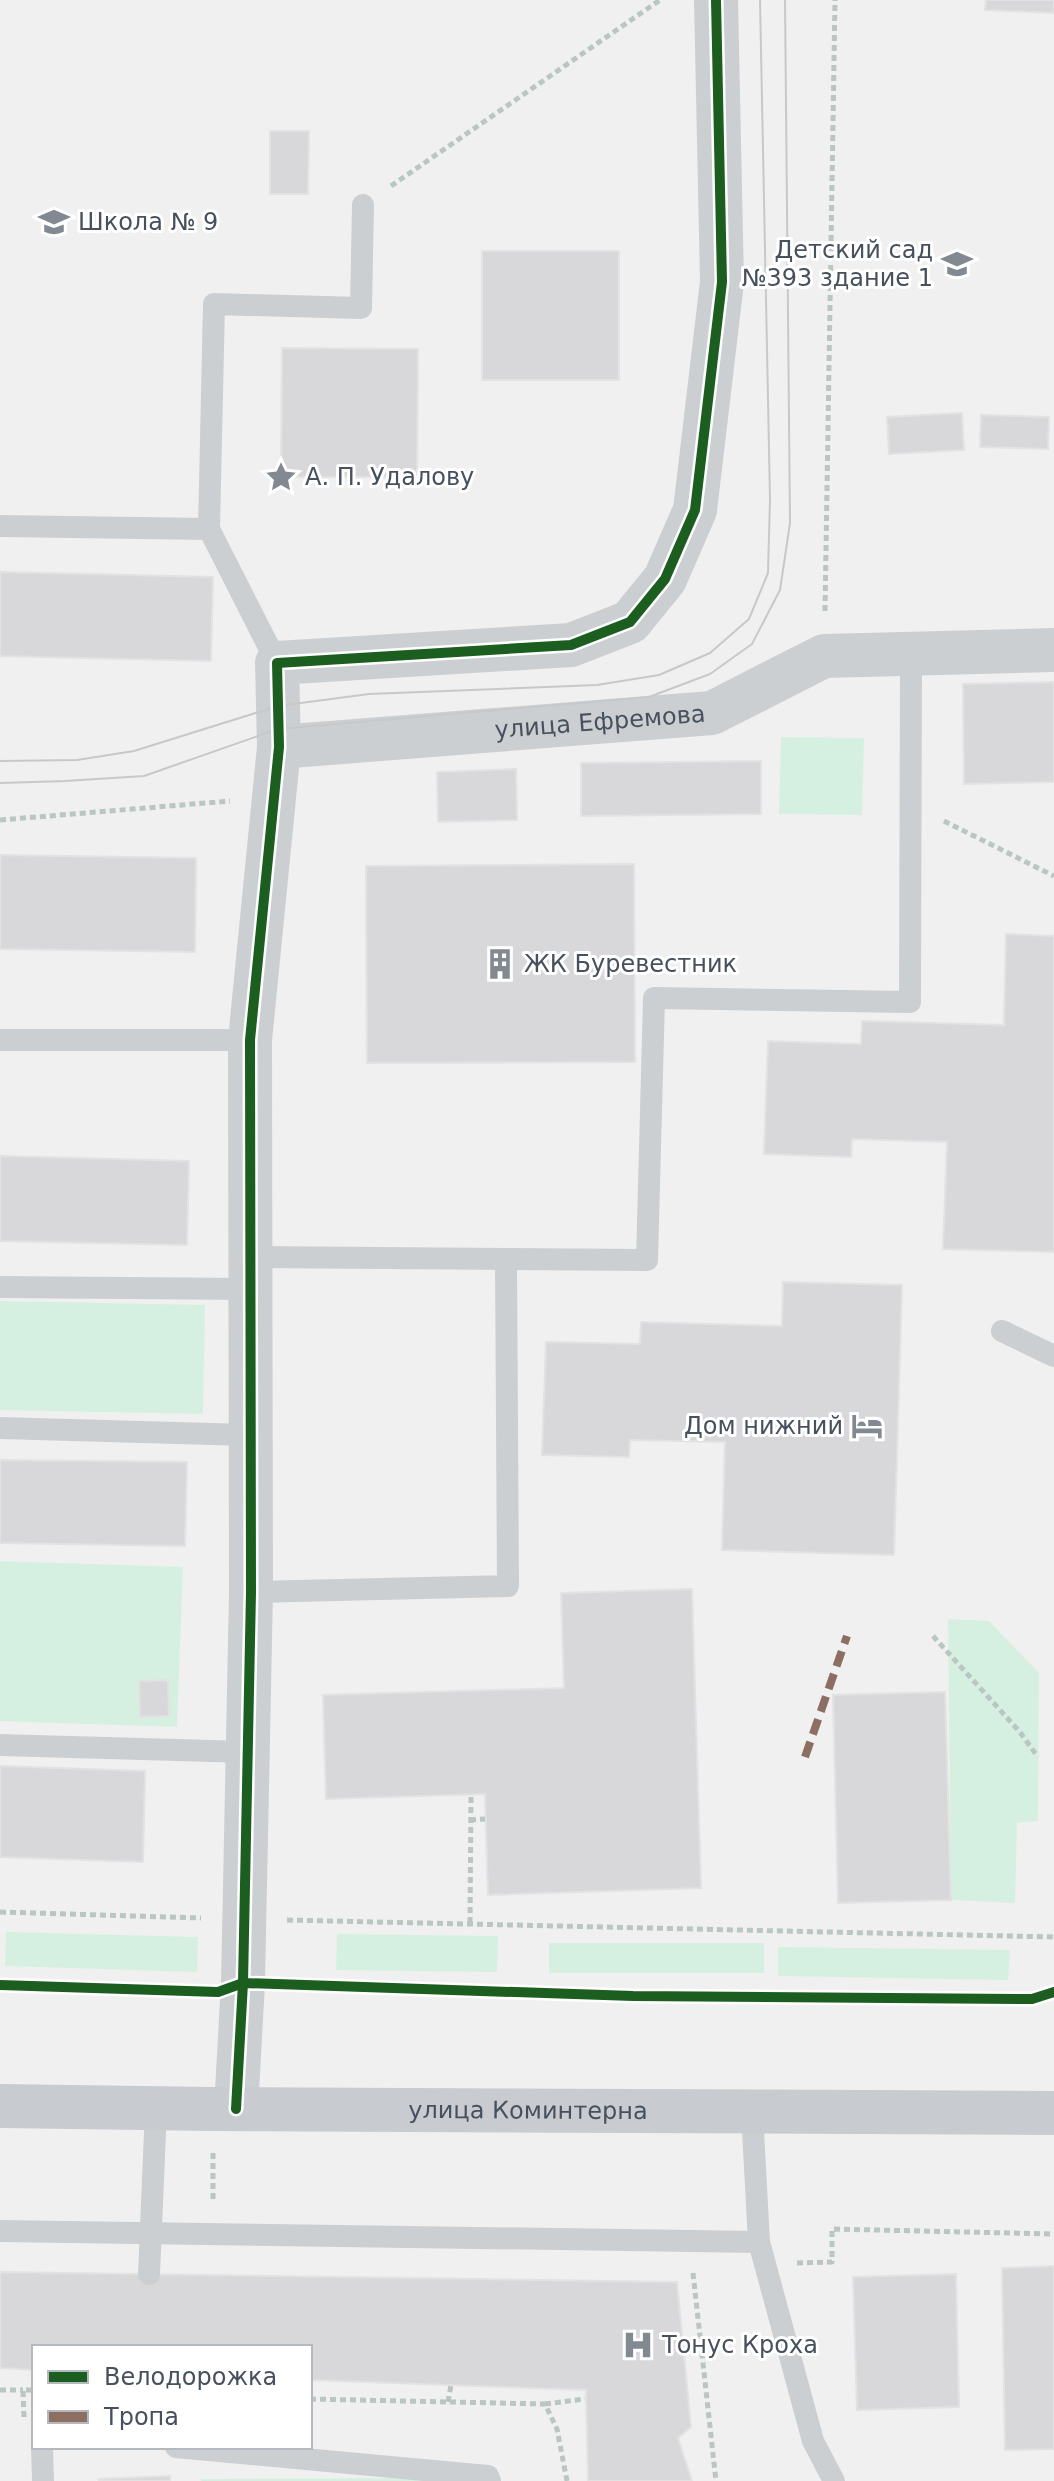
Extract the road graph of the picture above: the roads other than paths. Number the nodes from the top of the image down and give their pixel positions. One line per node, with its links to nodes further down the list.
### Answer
1 (716, 0): 7 (street)
2 (363, 205): 4 (lane)
3 (0, 526): 4 (lane)
4 (209, 529): 7 (lane)
5 (1054, 650): 6 (street, улица Ефремова)
6 (911, 655): 8 (street, улица Ефремова); 11 (lane)
7 (277, 663): 8 (street)
8 (279, 747): 10 (street)
9 (0, 1040): 10 (lane)
10 (250, 1040): 12 (street)
11 (506, 1260): 12 (lane); 18 (lane)
12 (250, 1273): 13 (lane); 17 (street)
13 (0, 1287)
14 (1002, 1331): 15 (lane)
15 (1054, 1356)
16 (0, 1428): 17 (lane)
17 (248, 1435): 18 (street)
18 (251, 1592): 20 (street)
19 (0, 1745): 20 (lane)
20 (247, 1752): 23 (street)
21 (0, 2106): 22 (main road, улица Коминтерна)
22 (156, 2108): 23 (main road, улица Коминтерна); 27 (lane)
23 (236, 2109): 24 (main road, улица Коминтерна)
24 (752, 2112): 25 (main road, улица Коминтерна); 28 (lane)
25 (1054, 2113)
26 (0, 2231): 27 (lane)
27 (151, 2233): 28 (lane); 29 (lane)
28 (759, 2242): 34 (lane)
29 (149, 2274)
30 (42, 2449): 32 (lane)
31 (198, 2449): 33 (lane)
32 (43, 2481)
33 (490, 2481)
34 (834, 2481)

